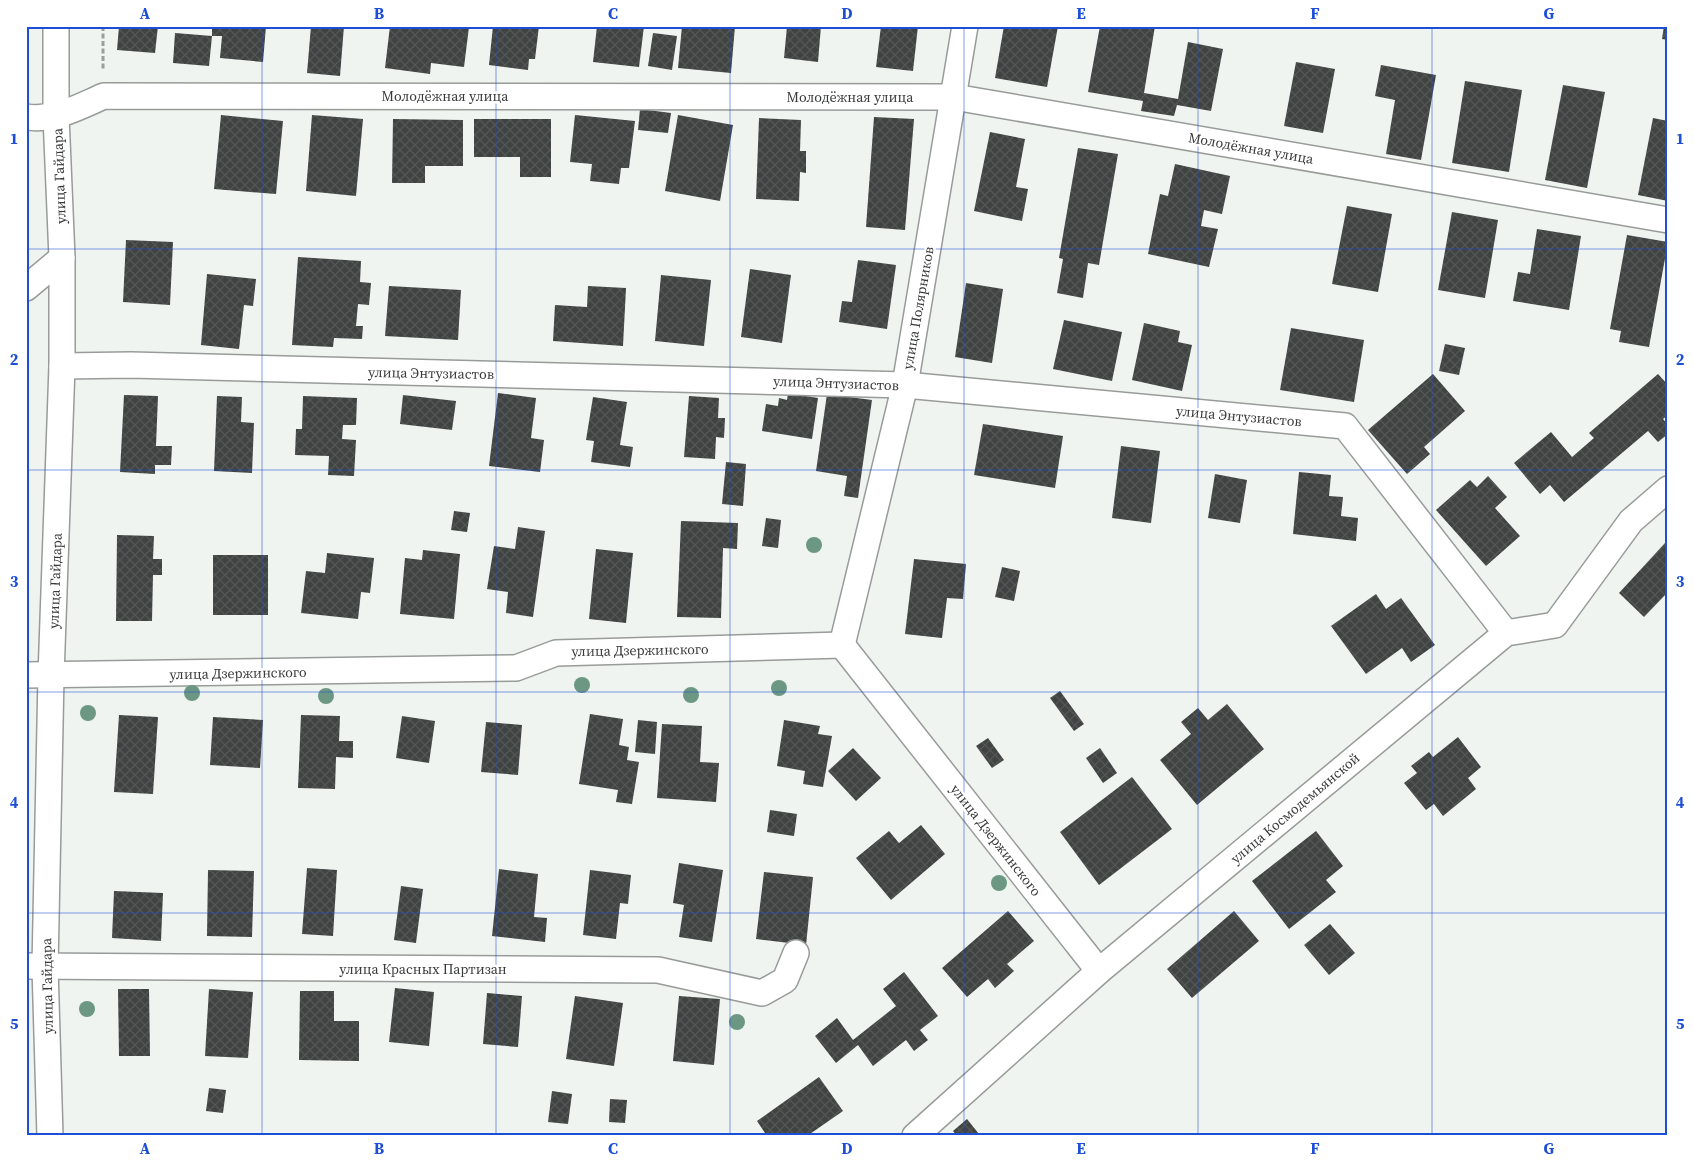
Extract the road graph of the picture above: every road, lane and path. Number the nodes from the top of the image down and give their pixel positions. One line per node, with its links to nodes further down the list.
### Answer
1 (56, 26): 6 (street, улица Гайдара)
2 (103, 26): 4 (path)
3 (965, 26): 5 (street, улица Полярников)
4 (104, 96): 5 (street, Молодёжная улица); 6 (street, Молодёжная улица)
5 (954, 97): 8 (street, Молодёжная улица); 12 (street, улица Полярников)
6 (56, 116): 7 (street, Молодёжная улица); 9 (street, улица Гайдара)
7 (26, 117)
8 (1668, 220)
9 (62, 258): 10 (street); 11 (street, улица Гайдара)
10 (26, 288)
11 (62, 366): 12 (street, улица Энтузиастов); 17 (street, улица Гайдара)
12 (905, 385): 14 (street, улица Энтузиастов); 15 (street, улица Полярников)
13 (1668, 489): 14 (street)
14 (1506, 633): 20 (street, улица Космодемьянской)
15 (842, 646): 17 (street, улица Дзержинского); 20 (street, улица Дзержинского)
16 (26, 675): 17 (street, улица Дзержинского)
17 (52, 676): 19 (street, улица Гайдара)
18 (796, 953): 19 (street, улица Красных Партизан)
19 (36, 966): 21 (street, улица Гайдара)
20 (1099, 972): 22 (street, улица Космодемьянской)
21 (50, 1136)
22 (915, 1136)

